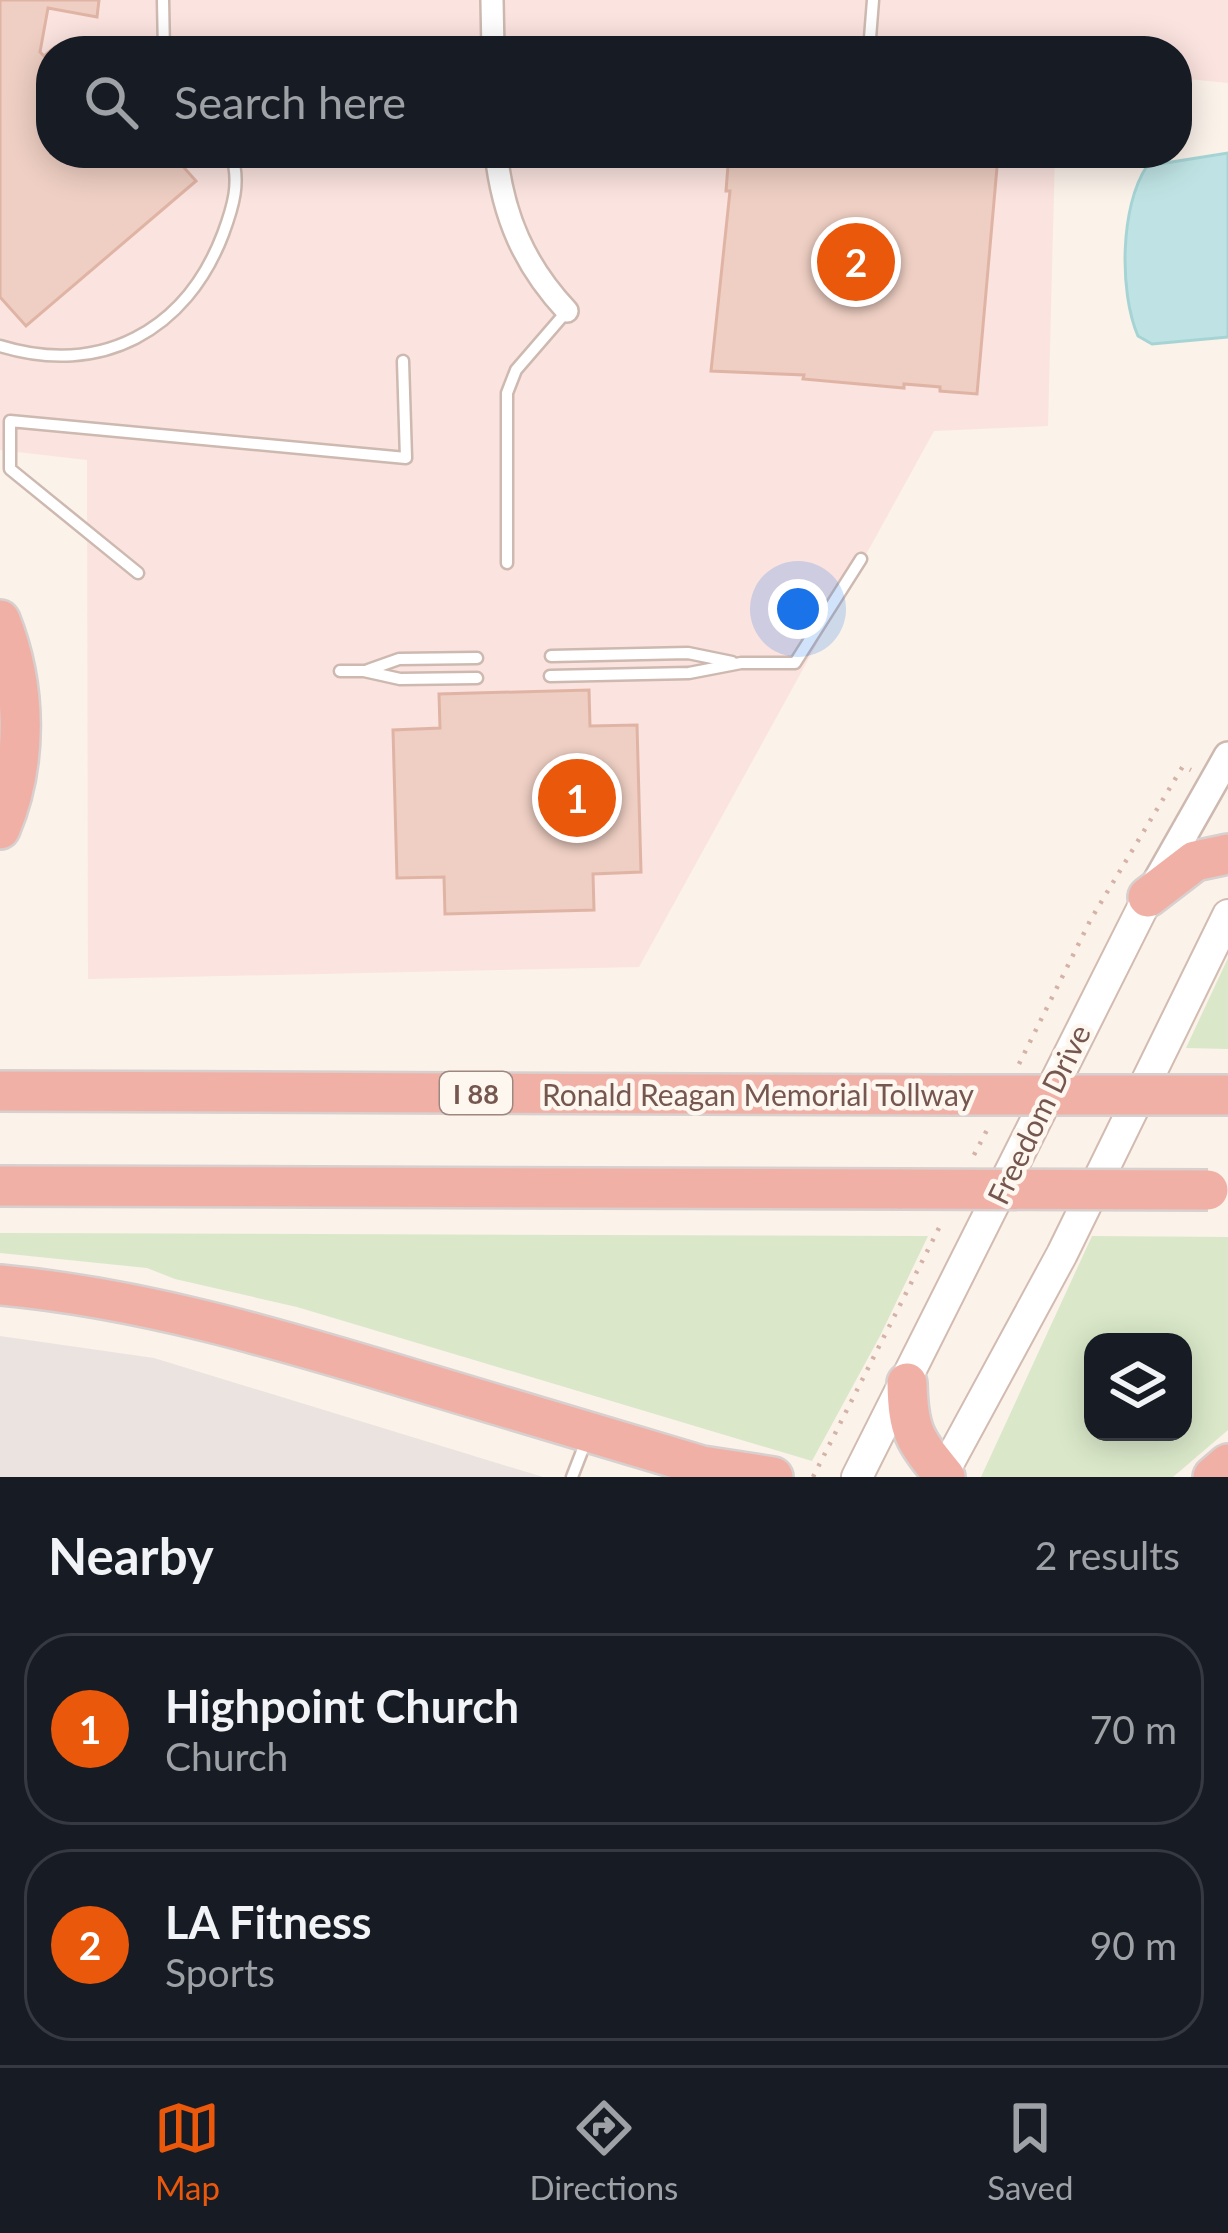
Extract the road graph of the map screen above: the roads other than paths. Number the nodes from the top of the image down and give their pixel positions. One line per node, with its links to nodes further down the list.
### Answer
1 (164, 0): 4 (lane)
2 (492, 0): 5 (street)
3 (873, 0): 6 (lane)
4 (164, 36)
5 (493, 36)
6 (870, 36)
7 (234, 168): 10 (lane)
8 (497, 168): 9 (street)
9 (567, 311): 13 (lane)
10 (0, 346)
11 (404, 361): 14 (lane)
12 (861, 560): 18 (lane)
13 (507, 563)
14 (138, 573)
15 (0, 620): 24 (highway)
16 (550, 656): 18 (lane)
17 (477, 658): 20 (lane)
18 (741, 663): 21 (lane)
19 (340, 671): 20 (lane)
20 (364, 671): 22 (lane)
21 (550, 676)
22 (477, 678)
23 (1228, 756): 26 (street, Freedom Drive)
24 (0, 829)
25 (1228, 854): 26 (highway)
26 (1148, 897): 33 (main road, Freedom Drive)
27 (1228, 915): 37 (main road)
28 (0, 1091): 29 (highway, Ronald Reagan Memorial Tollway / I 88, bridge)
29 (1228, 1095)
30 (0, 1186): 31 (highway, bridge)
31 (1218, 1190)
32 (0, 1285): 34 (highway)
33 (907, 1383): 37 (highway); 40 (main road, Freedom Drive)
34 (590, 1432): 36 (highway); 38 (lane)
35 (1228, 1464): 41 (highway)
36 (708, 1471): 39 (highway)
37 (940, 1476)
38 (572, 1477)
39 (772, 1477)
40 (857, 1477)
41 (1213, 1477)

